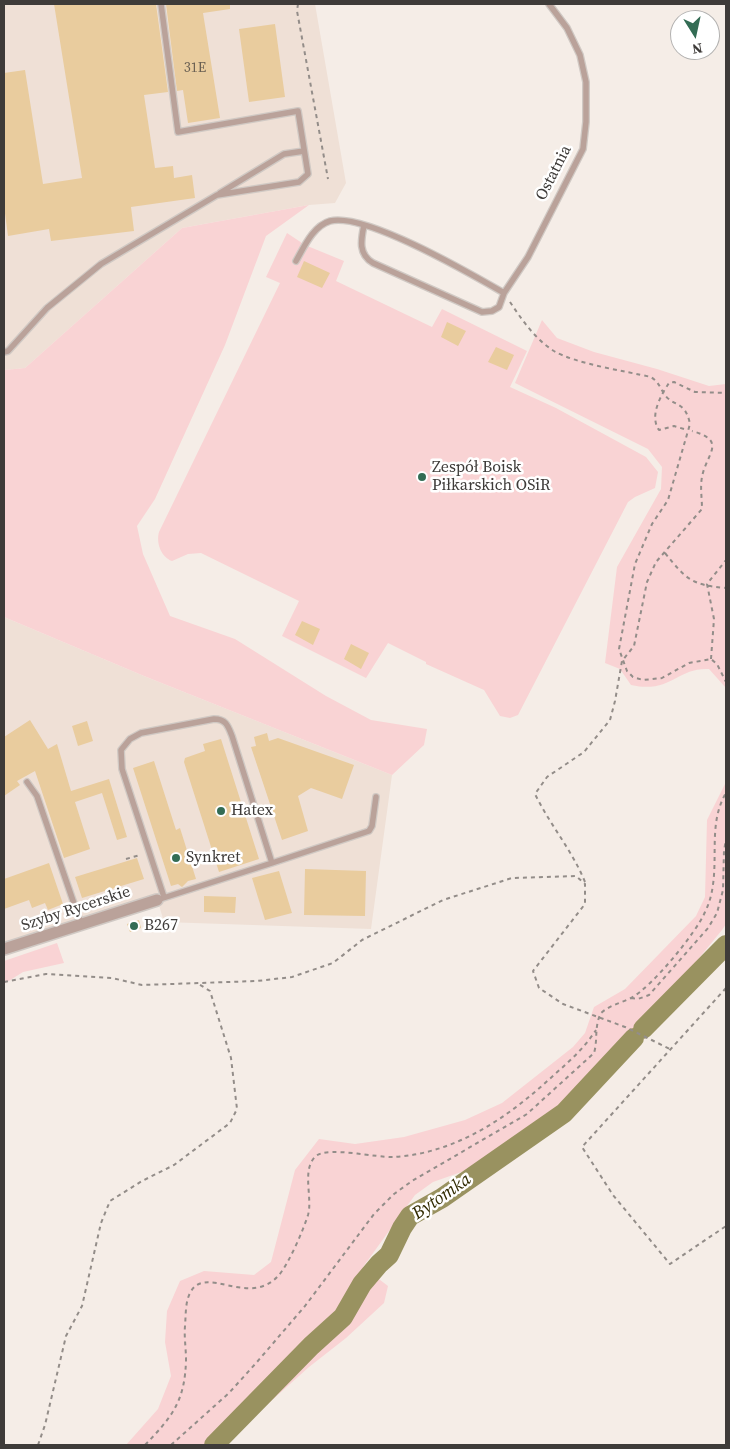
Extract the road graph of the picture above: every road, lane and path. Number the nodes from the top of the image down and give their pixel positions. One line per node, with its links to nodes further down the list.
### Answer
1 (161, 4): 4 (lane)
2 (298, 4): 5 (path)
3 (550, 4): 9 (lane, Ostatnia)
4 (304, 151): 6 (lane); 6 (lane)
5 (328, 179)
6 (217, 194): 10 (lane)
7 (364, 225): 8 (lane); 9 (lane); 9 (lane, Ostatnia)
8 (296, 261)
9 (504, 293): 11 (path)
10 (4, 352)
11 (663, 393): 12 (path); 13 (path); 20 (path)
12 (726, 393)
13 (684, 429)
14 (692, 431): 15 (path)
15 (665, 553): 17 (path); 20 (path)
16 (726, 560): 17 (path)
17 (707, 584): 18 (path); 19 (path)
18 (726, 588)
19 (710, 659): 20 (path); 21 (path)
20 (622, 661): 29 (path)
21 (726, 682)
22 (27, 782): 31 (lane)
23 (726, 793): 36 (path)
24 (376, 797): 28 (lane)
25 (726, 839): 36 (path)
26 (145, 854): 27 (path)
27 (126, 859)
28 (272, 863): 30 (lane); 30 (lane)
29 (585, 884): 34 (path); 37 (path)
30 (161, 898): 31 (street, Szyby Rycerskie)
31 (82, 924): 32 (street, Szyby Rycerskie)
32 (4, 949)
33 (4, 982): 34 (path)
34 (195, 982): 41 (path)
35 (726, 988): 39 (path)
36 (631, 998): 37 (path)
37 (598, 1018): 38 (path); 39 (path)
38 (596, 1030): 42 (path); 43 (path)
39 (670, 1049): 40 (path)
40 (726, 1226)
41 (38, 1445)
42 (145, 1445)
43 (171, 1445)

